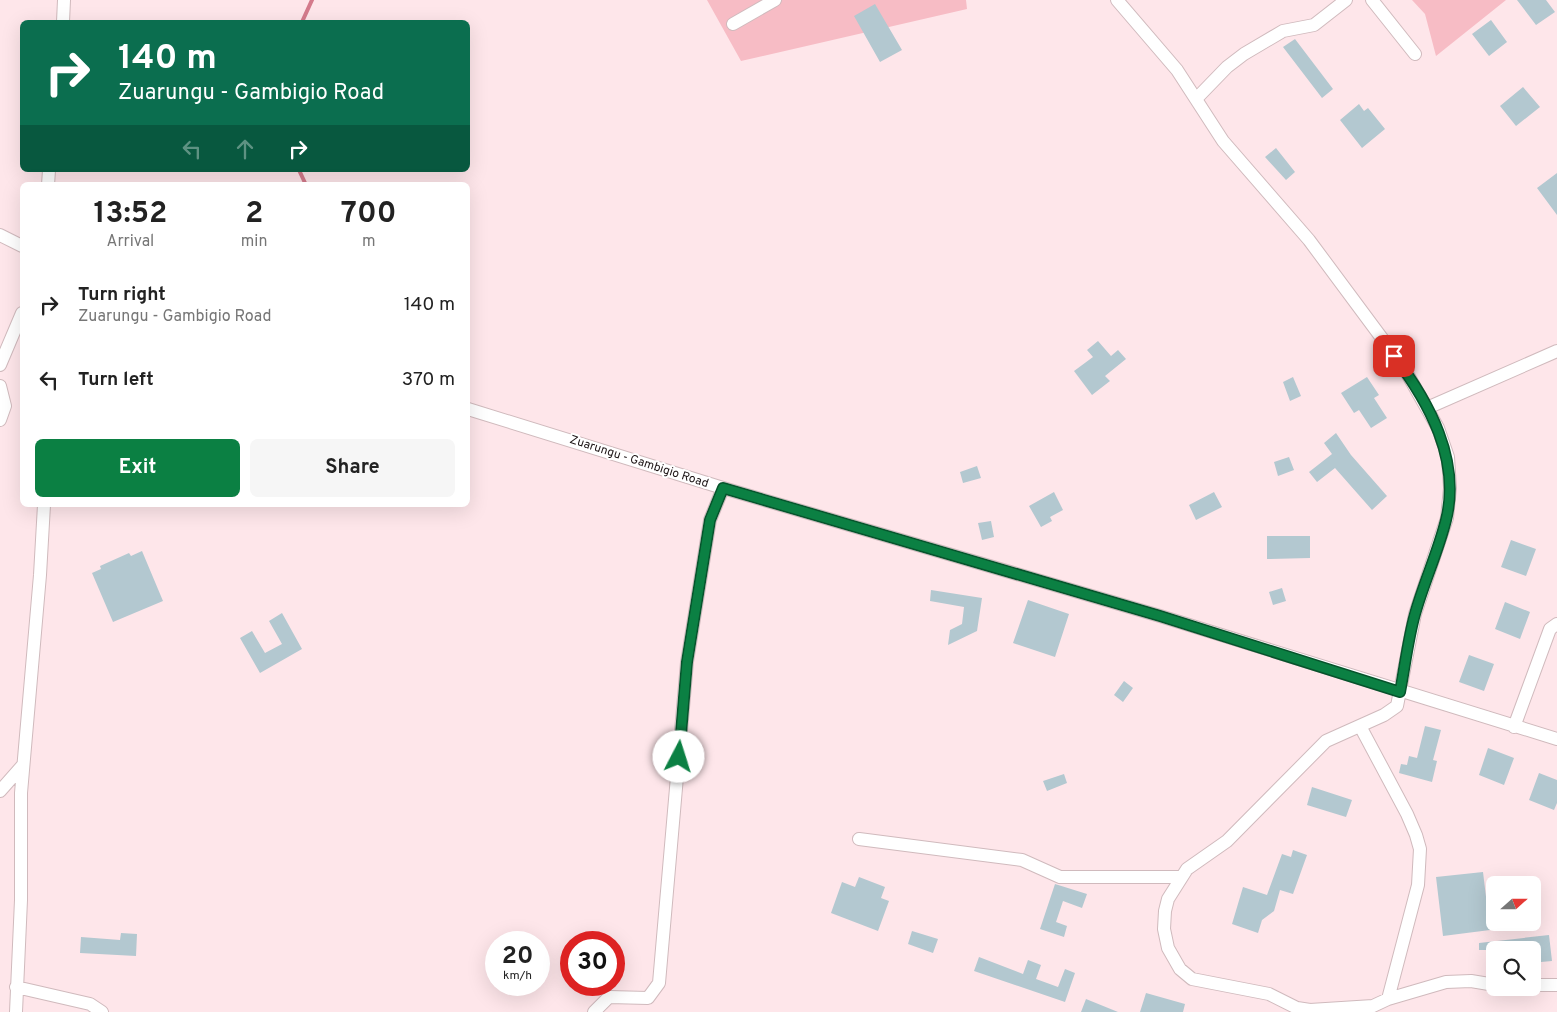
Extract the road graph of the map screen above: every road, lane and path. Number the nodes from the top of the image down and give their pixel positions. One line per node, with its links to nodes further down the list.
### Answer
1 (64, 0): 6 (street)
2 (775, 0): 7 (street)
3 (1116, 0): 9 (street)
4 (1346, 0): 9 (street)
5 (1372, 0): 8 (street)
6 (63, 20)
7 (733, 24)
8 (1415, 54)
9 (1196, 99): 16 (street)
10 (0, 235): 11 (street)
11 (20, 245)
12 (20, 318): 14 (street)
13 (1557, 351): 16 (street)
14 (0, 365)
15 (0, 386): 18 (street)
16 (1427, 408): 22 (street)
17 (470, 410): 19 (street, Zuarungu - Gambigio Road)
18 (0, 420)
19 (723, 488): 22 (street, Zuarungu - Gambigio Road); 39 (street)
20 (44, 507): 26 (street)
21 (1557, 624): 24 (street)
22 (1400, 692): 23 (street); 24 (street, Zuarungu - Gambigio Road)
23 (1360, 726): 29 (street); 34 (street)
24 (1514, 727): 25 (street, Zuarungu - Gambigio Road)
25 (1557, 739)
26 (23, 765): 27 (street); 33 (street)
27 (0, 791)
28 (859, 839): 29 (street)
29 (1180, 877): 36 (street)
30 (1486, 984): 34 (street)
31 (1541, 985): 32 (street)
32 (1557, 986)
33 (16, 988): 37 (street); 38 (street)
34 (1388, 999): 35 (street)
35 (1373, 1009): 36 (street)
36 (1294, 1010)
37 (16, 1012)
38 (102, 1012)
39 (594, 1012)

